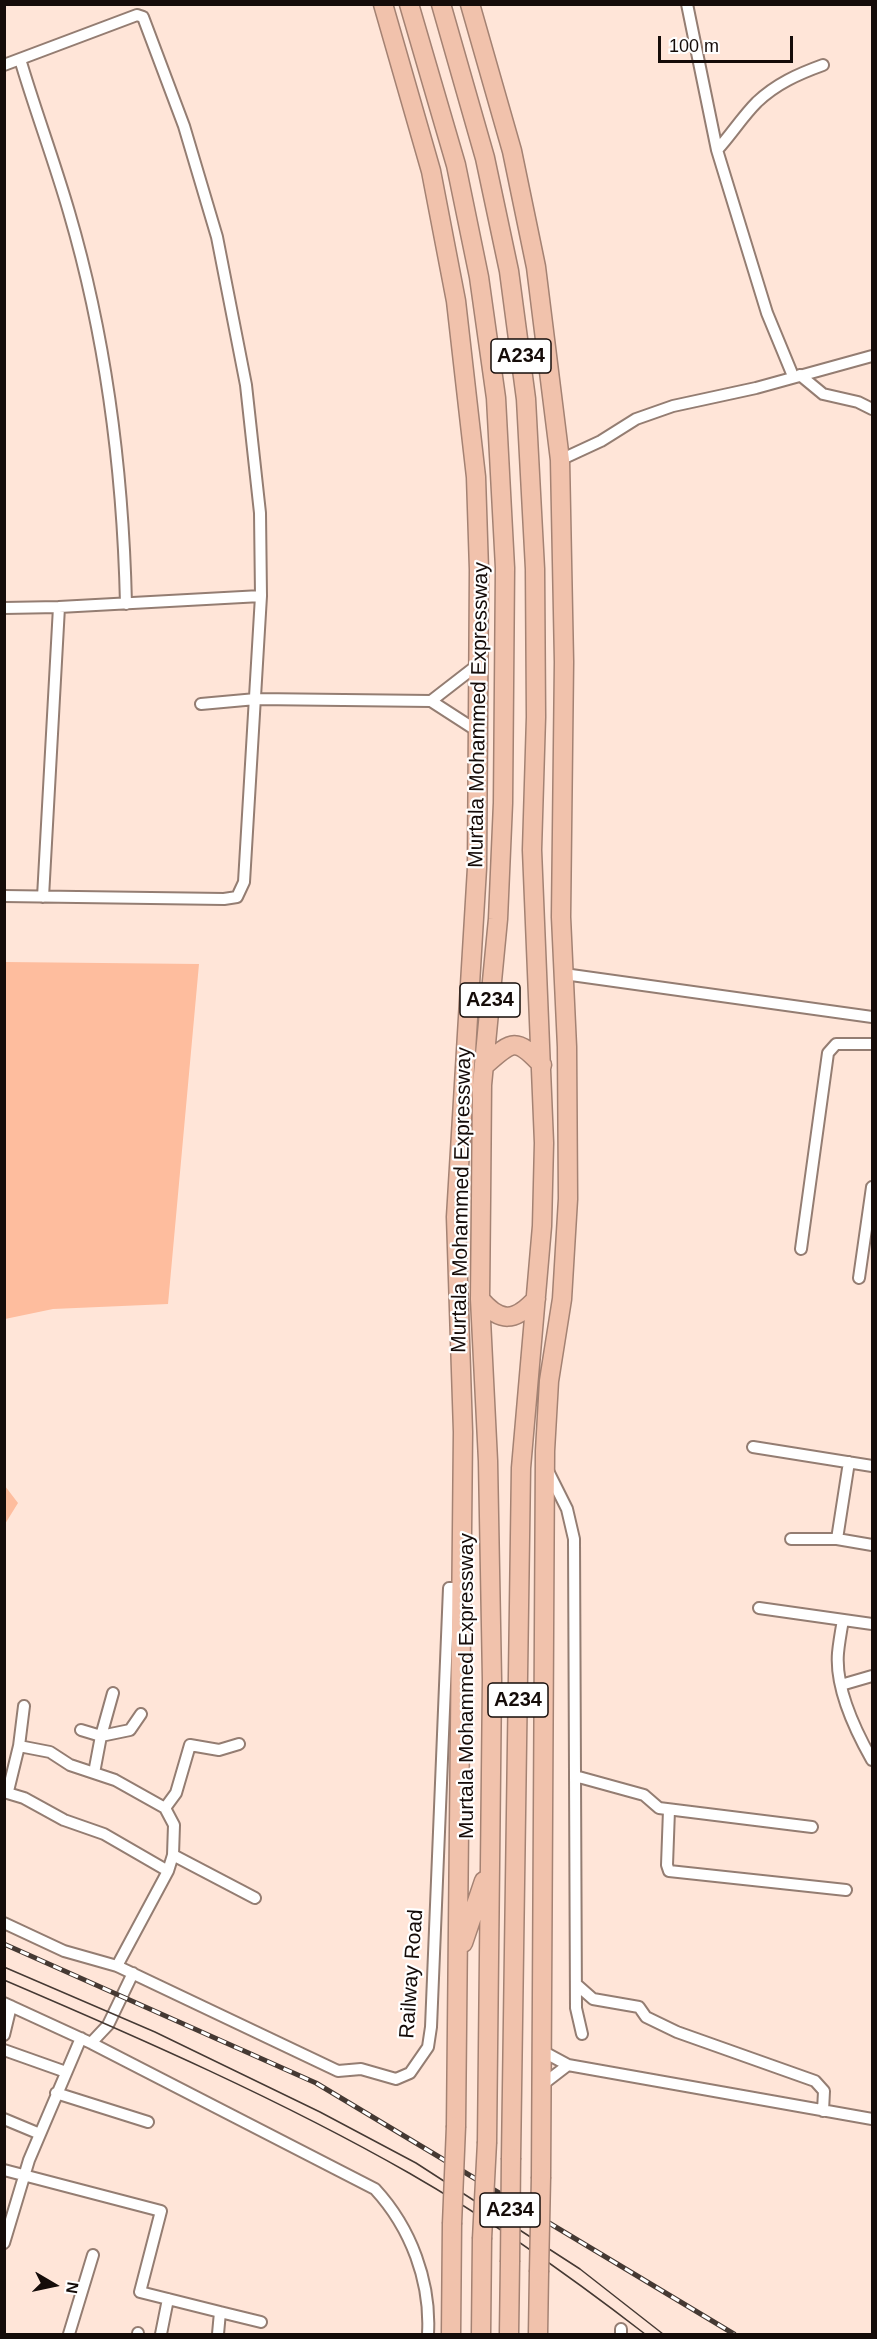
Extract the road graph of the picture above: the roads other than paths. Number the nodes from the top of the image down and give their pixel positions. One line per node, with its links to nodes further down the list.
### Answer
1 (383, 4): 10 (highway, Murtala Mohammed Expressway)
2 (410, 4): 14 (highway, Murtala Mohammed Expressway / A234)
3 (441, 4): 15 (highway, A234)
4 (470, 4): 11 (highway)
5 (687, 4): 9 (street)
6 (20, 59): 7 (street); 18 (street); 19 (street)
7 (4, 65)
8 (823, 65): 9 (street)
9 (717, 150): 13 (street)
10 (456, 301): 14 (highway); 22 (highway, Murtala Mohammed Expressway)
11 (542, 308): 15 (highway); 17 (highway)
12 (873, 356): 13 (street)
13 (796, 376): 16 (street); 17 (street)
14 (496, 398): 33 (highway, Murtala Mohammed Expressway / A234)
15 (526, 399): 32 (highway, A234)
16 (873, 409)
17 (560, 460): 29 (highway)
18 (261, 596): 19 (street); 23 (street)
19 (126, 604): 20 (street)
20 (59, 607): 21 (street); 28 (street)
21 (4, 608)
22 (480, 663): 24 (street); 26 (highway, Murtala Mohammed Expressway)
23 (256, 699): 24 (street); 25 (street); 28 (street)
24 (431, 701): 26 (street)
25 (201, 704)
26 (479, 732): 47 (highway, Murtala Mohammed Expressway)
27 (4, 896): 28 (street)
28 (43, 897)
29 (564, 974): 30 (street); 42 (highway)
30 (873, 1017)
31 (873, 1044): 35 (street)
32 (542, 1065): 33 (highway); 38 (highway, A234)
33 (484, 1066): 37 (highway, Murtala Mohammed Expressway / A234)
34 (873, 1187): 36 (street)
35 (801, 1248)
36 (859, 1278)
37 (480, 1299): 38 (highway); 71 (highway, Murtala Mohammed Expressway / A234)
38 (536, 1299): 39 (highway, A234)
39 (524, 1427): 42 (highway); 51 (highway, A234)
40 (753, 1447): 41 (street)
41 (849, 1462): 43 (street); 45 (street)
42 (545, 1465): 62 (highway); 65 (street)
43 (873, 1466)
44 (790, 1539): 45 (street)
45 (837, 1539): 46 (street)
46 (873, 1545)
47 (460, 1588): 76 (highway, Murtala Mohammed Expressway); 78 (street, Railway Road)
48 (759, 1608): 49 (street)
49 (843, 1620): 50 (street); 53 (street)
50 (873, 1624)
51 (519, 1648): 62 (highway); 108 (highway, A234, bridge)
52 (873, 1676): 53 (street)
53 (841, 1685): 60 (street)
54 (113, 1693): 58 (street)
55 (24, 1706): 61 (street)
56 (141, 1714): 58 (street)
57 (81, 1730): 58 (street)
58 (101, 1736): 64 (street)
59 (239, 1744): 67 (street)
60 (868, 1745): 63 (street)
61 (19, 1746): 64 (street); 66 (street)
62 (544, 1755): 85 (highway)
63 (873, 1760)
64 (94, 1773): 67 (street)
65 (575, 1776): 68 (street); 79 (street)
66 (6, 1792): 72 (street)
67 (165, 1808): 70 (street)
68 (669, 1810): 69 (street); 73 (street)
69 (812, 1827)
70 (173, 1855): 72 (street); 74 (street)
71 (490, 1863): 76 (highway); 107 (highway, Murtala Mohammed Expressway / A234, bridge)
72 (168, 1871): 77 (street)
73 (846, 1890)
74 (255, 1898)
75 (4, 1923): 77 (street, Railway Road)
76 (458, 1961): 106 (highway, Murtala Mohammed Expressway, bridge)
77 (117, 1966): 78 (street, Railway Road)
78 (133, 1973): 83 (street)
79 (576, 1984): 81 (street); 90 (street)
80 (8, 2005): 82 (street); 83 (street)
81 (582, 2034)
82 (4, 2035)
83 (86, 2041): 87 (street); 105 (street)
84 (4, 2050): 87 (street)
85 (542, 2051): 86 (street); 88 (highway)
86 (568, 2065): 88 (street); 90 (street)
87 (66, 2072): 89 (street)
88 (542, 2085): 109 (highway, bridge)
89 (56, 2093): 93 (street); 94 (street)
90 (823, 2111): 92 (street)
91 (4, 2119): 94 (street)
92 (873, 2119)
93 (148, 2122)
94 (40, 2134): 96 (street)
95 (4, 2170): 96 (street)
96 (25, 2174): 97 (street); 99 (street)
97 (4, 2243)
98 (93, 2255): 102 (street)
99 (168, 2299): 100 (street); 103 (street)
100 (220, 2312): 101 (street); 104 (street)
101 (261, 2322)
102 (69, 2334)
103 (161, 2334)
104 (218, 2334)
105 (428, 2334)
106 (451, 2334)
107 (481, 2334)
108 (509, 2334)
109 (538, 2334)

